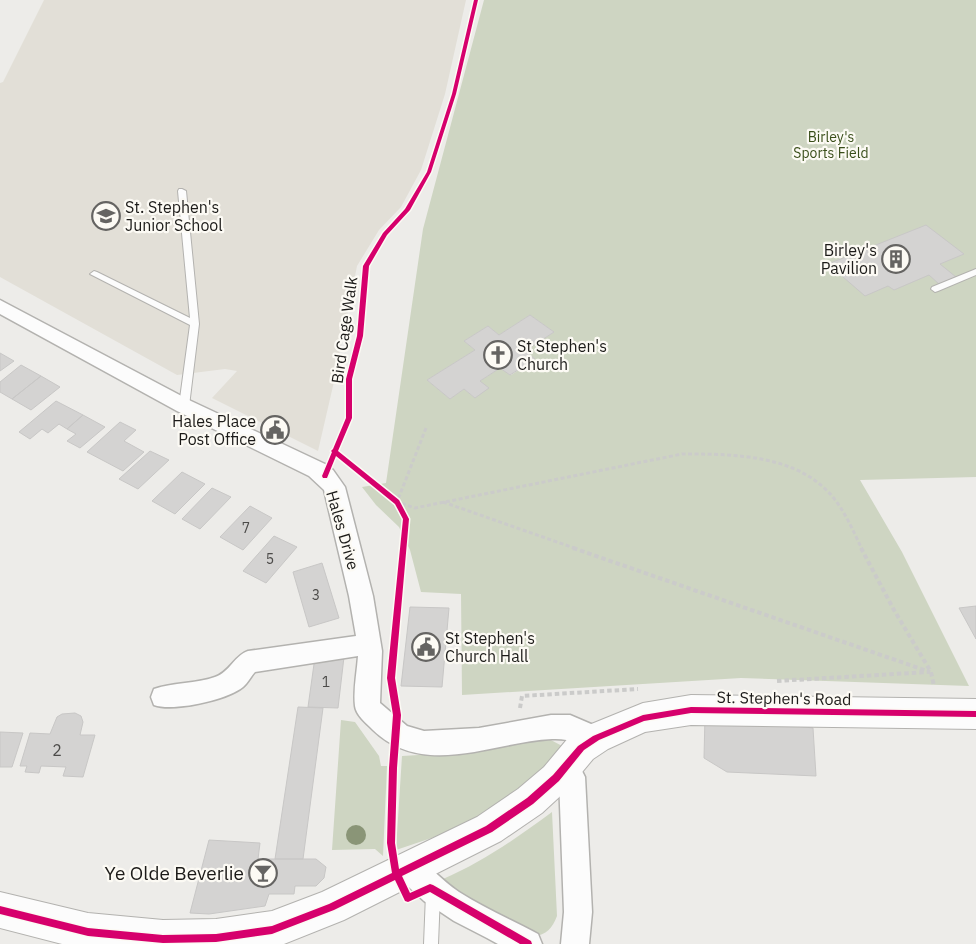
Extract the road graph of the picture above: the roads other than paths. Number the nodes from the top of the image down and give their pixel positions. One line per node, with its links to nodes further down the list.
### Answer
1 (182, 191): 6 (lane)
2 (976, 272): 4 (lane)
3 (94, 274): 6 (lane)
4 (935, 289)
5 (0, 306): 7 (street, Hales Drive)
6 (195, 324): 7 (lane)
7 (184, 406): 8 (street, Hales Drive)
8 (369, 644): 9 (street); 11 (street, Hales Drive)
9 (163, 697)
10 (976, 714): 11 (street, St. Stephen's Road)
11 (596, 738): 12 (street, St. Stephen's Road)
12 (566, 766): 13 (street, St. Stephen's Road); 19 (street)
13 (409, 868): 14 (street); 16 (street, St. Stephen's Road)
14 (434, 891): 17 (lane); 18 (street)
15 (0, 910): 16 (street, St. Stephen's Road)
16 (86, 938)
17 (431, 944)
18 (528, 944)
19 (575, 944)

